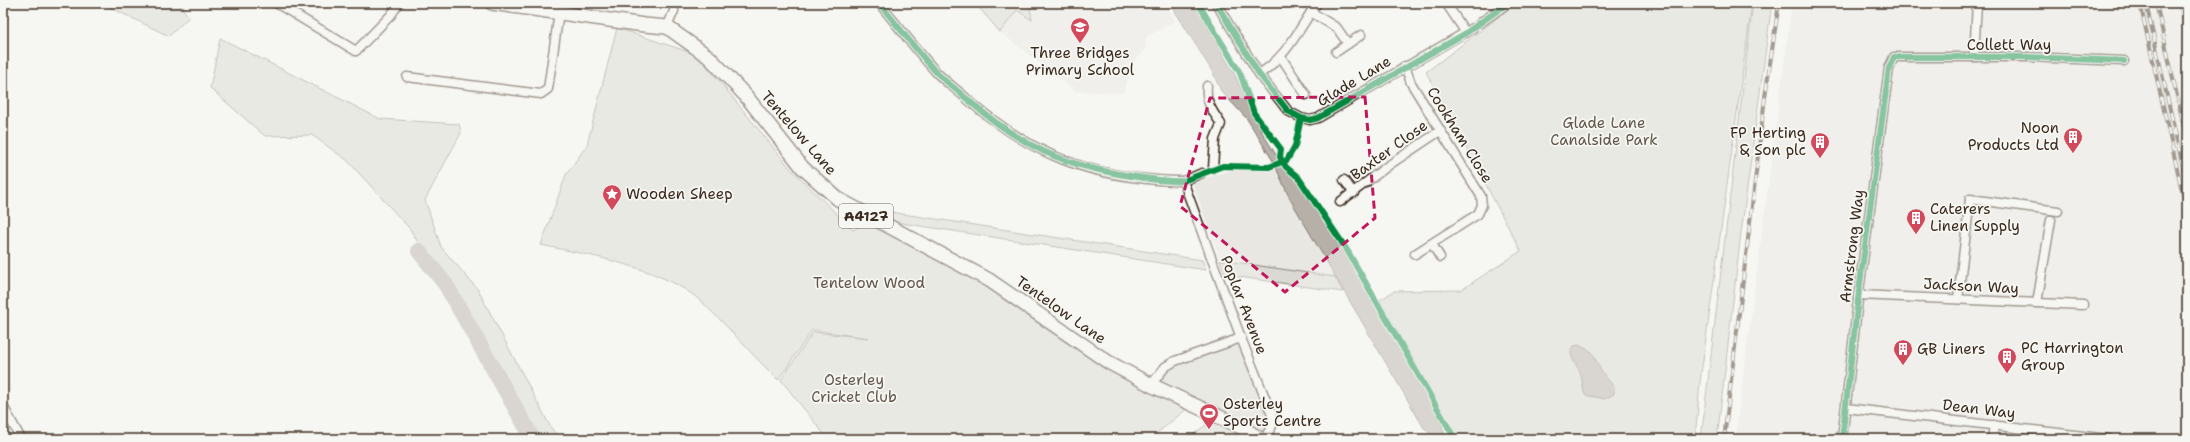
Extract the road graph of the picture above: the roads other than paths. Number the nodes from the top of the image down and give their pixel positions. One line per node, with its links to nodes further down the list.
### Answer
1 (276, 3): 2 (street)
2 (399, 3)
3 (492, 3): 11 (main road)
4 (674, 3): 13 (street)
5 (879, 3): 31 (street)
6 (1216, 3): 23 (street, Glade Lane)
7 (1317, 3): 12 (street)
8 (1446, 3): 14 (street)
9 (1508, 3): 14 (street, Glade Lane)
10 (1977, 3): 19 (street)
11 (559, 12): 13 (main road); 24 (street)
12 (1311, 12): 16 (street); 18 (street)
13 (668, 27): 44 (main road, Tentelow Lane / A4127)
14 (1466, 33): 22 (street, Glade Lane)
15 (1361, 35): 16 (street)
16 (1348, 44): 17 (street)
17 (1336, 52)
18 (1281, 57): 23 (street); 26 (street)
19 (1974, 57): 20 (street, Collett Way); 21 (street, Collett Way)
20 (1894, 58): 39 (street, Armstrong Way)
21 (2124, 61)
22 (1406, 66): 23 (street, Glade Lane); 27 (street, Cookham Close)
23 (1259, 74)
24 (407, 77)
25 (1207, 86): 28 (street)
26 (1306, 95)
27 (1440, 131): 32 (street, Baxter Close); 36 (street, Cookham Close)
28 (1214, 168)
29 (1202, 173): 31 (street)
30 (1344, 180): 32 (street, Baxter Close)
31 (1183, 181): 43 (street, Poplar Avenue)
32 (1354, 193): 33 (street, Baxter Close)
33 (1340, 202)
34 (2058, 211): 40 (street)
35 (2051, 220): 41 (street)
36 (1432, 244): 37 (street, Cookham Close); 38 (street)
37 (1415, 254)
38 (1440, 257)
39 (1858, 295): 40 (street, Jackson Way); 46 (street, Armstrong Way)
40 (1958, 299): 41 (street, Jackson Way)
41 (2037, 303): 42 (street, Jackson Way)
42 (2083, 305)
43 (1241, 338): 44 (street); 51 (street, Poplar Avenue)
44 (1151, 385): 50 (main road, Tentelow Lane / A4127)
45 (3, 406): 49 (street)
46 (1846, 408): 47 (street, Dean Way); 52 (street, Armstrong Way)
47 (1994, 425): 48 (street, Dean Way); 53 (street)
48 (2095, 438): 54 (street, Dean Way)
49 (21, 439)
50 (1260, 439)
51 (1264, 439)
52 (1842, 439)
53 (1992, 439)
54 (2109, 439)

